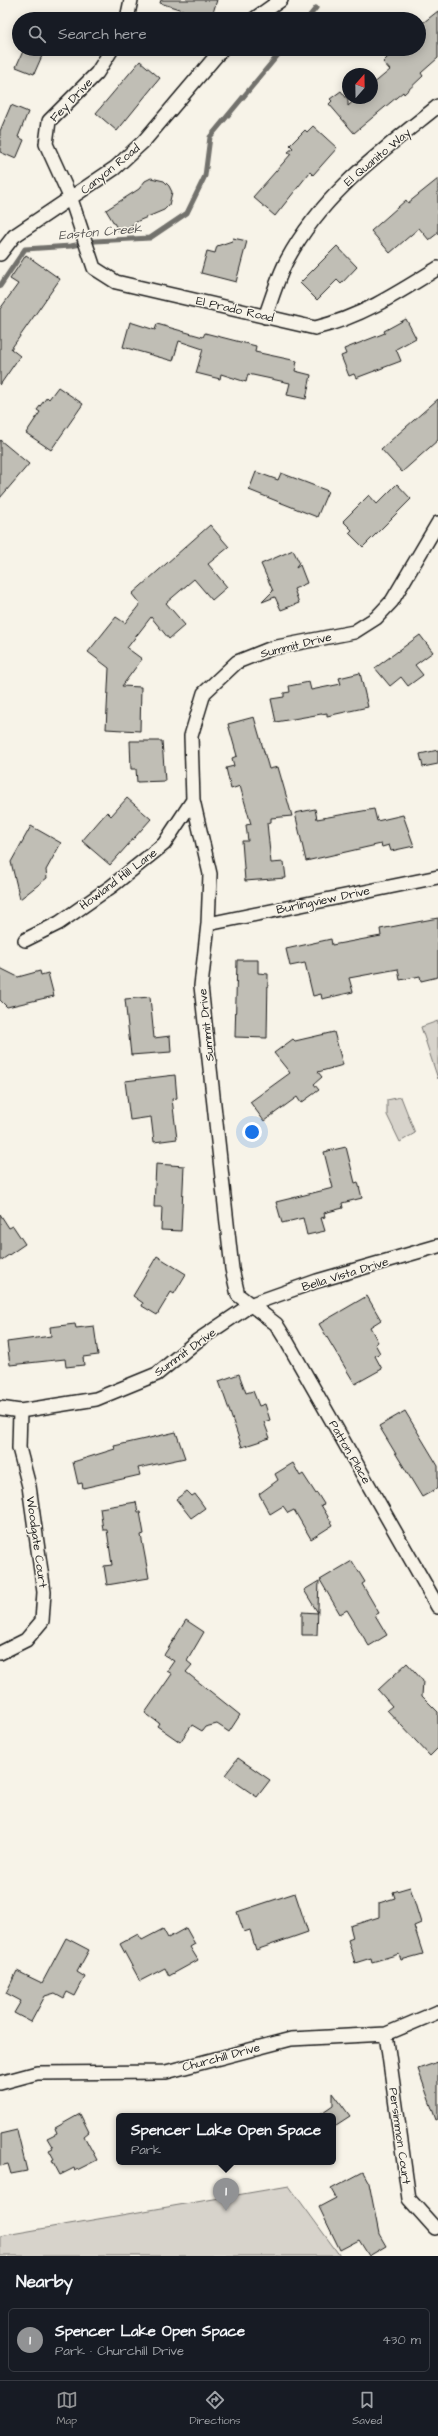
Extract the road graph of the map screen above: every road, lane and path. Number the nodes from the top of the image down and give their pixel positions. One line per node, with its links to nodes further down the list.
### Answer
1 (131, 0): 3 (street)
2 (281, 0): 4 (street)
3 (128, 12)
4 (264, 12)
5 (107, 56): 8 (street, Fey Drive)
6 (216, 56): 8 (street, Canyon Road)
7 (438, 106): 11 (street, El Quanito Way)
8 (71, 199): 9 (street, Canyon Road); 11 (street, El Prado Road)
9 (0, 254)
10 (438, 268): 11 (street, El Prado Road)
11 (265, 317)
12 (438, 523): 13 (street, Summit Drive)
13 (193, 800): 15 (street, Summit Drive); 16 (street, Howland Hill Lane)
14 (438, 877): 15 (street, Burlingview Drive)
15 (208, 924): 18 (street, Summit Drive)
16 (25, 940)
17 (438, 1246): 18 (street, Bella Vista Drive)
18 (252, 1304): 20 (street, Summit Drive); 21 (street, Patton Place)
19 (0, 1408): 20 (street, Summit Drive)
20 (20, 1412): 22 (street, Woodgate Court)
21 (438, 1607)
22 (0, 1653)
23 (438, 2012): 24 (street, Churchill Drive)
24 (386, 2034): 25 (street, Churchill Drive); 26 (street, Persimmon Court)
25 (0, 2083)
26 (435, 2228)

